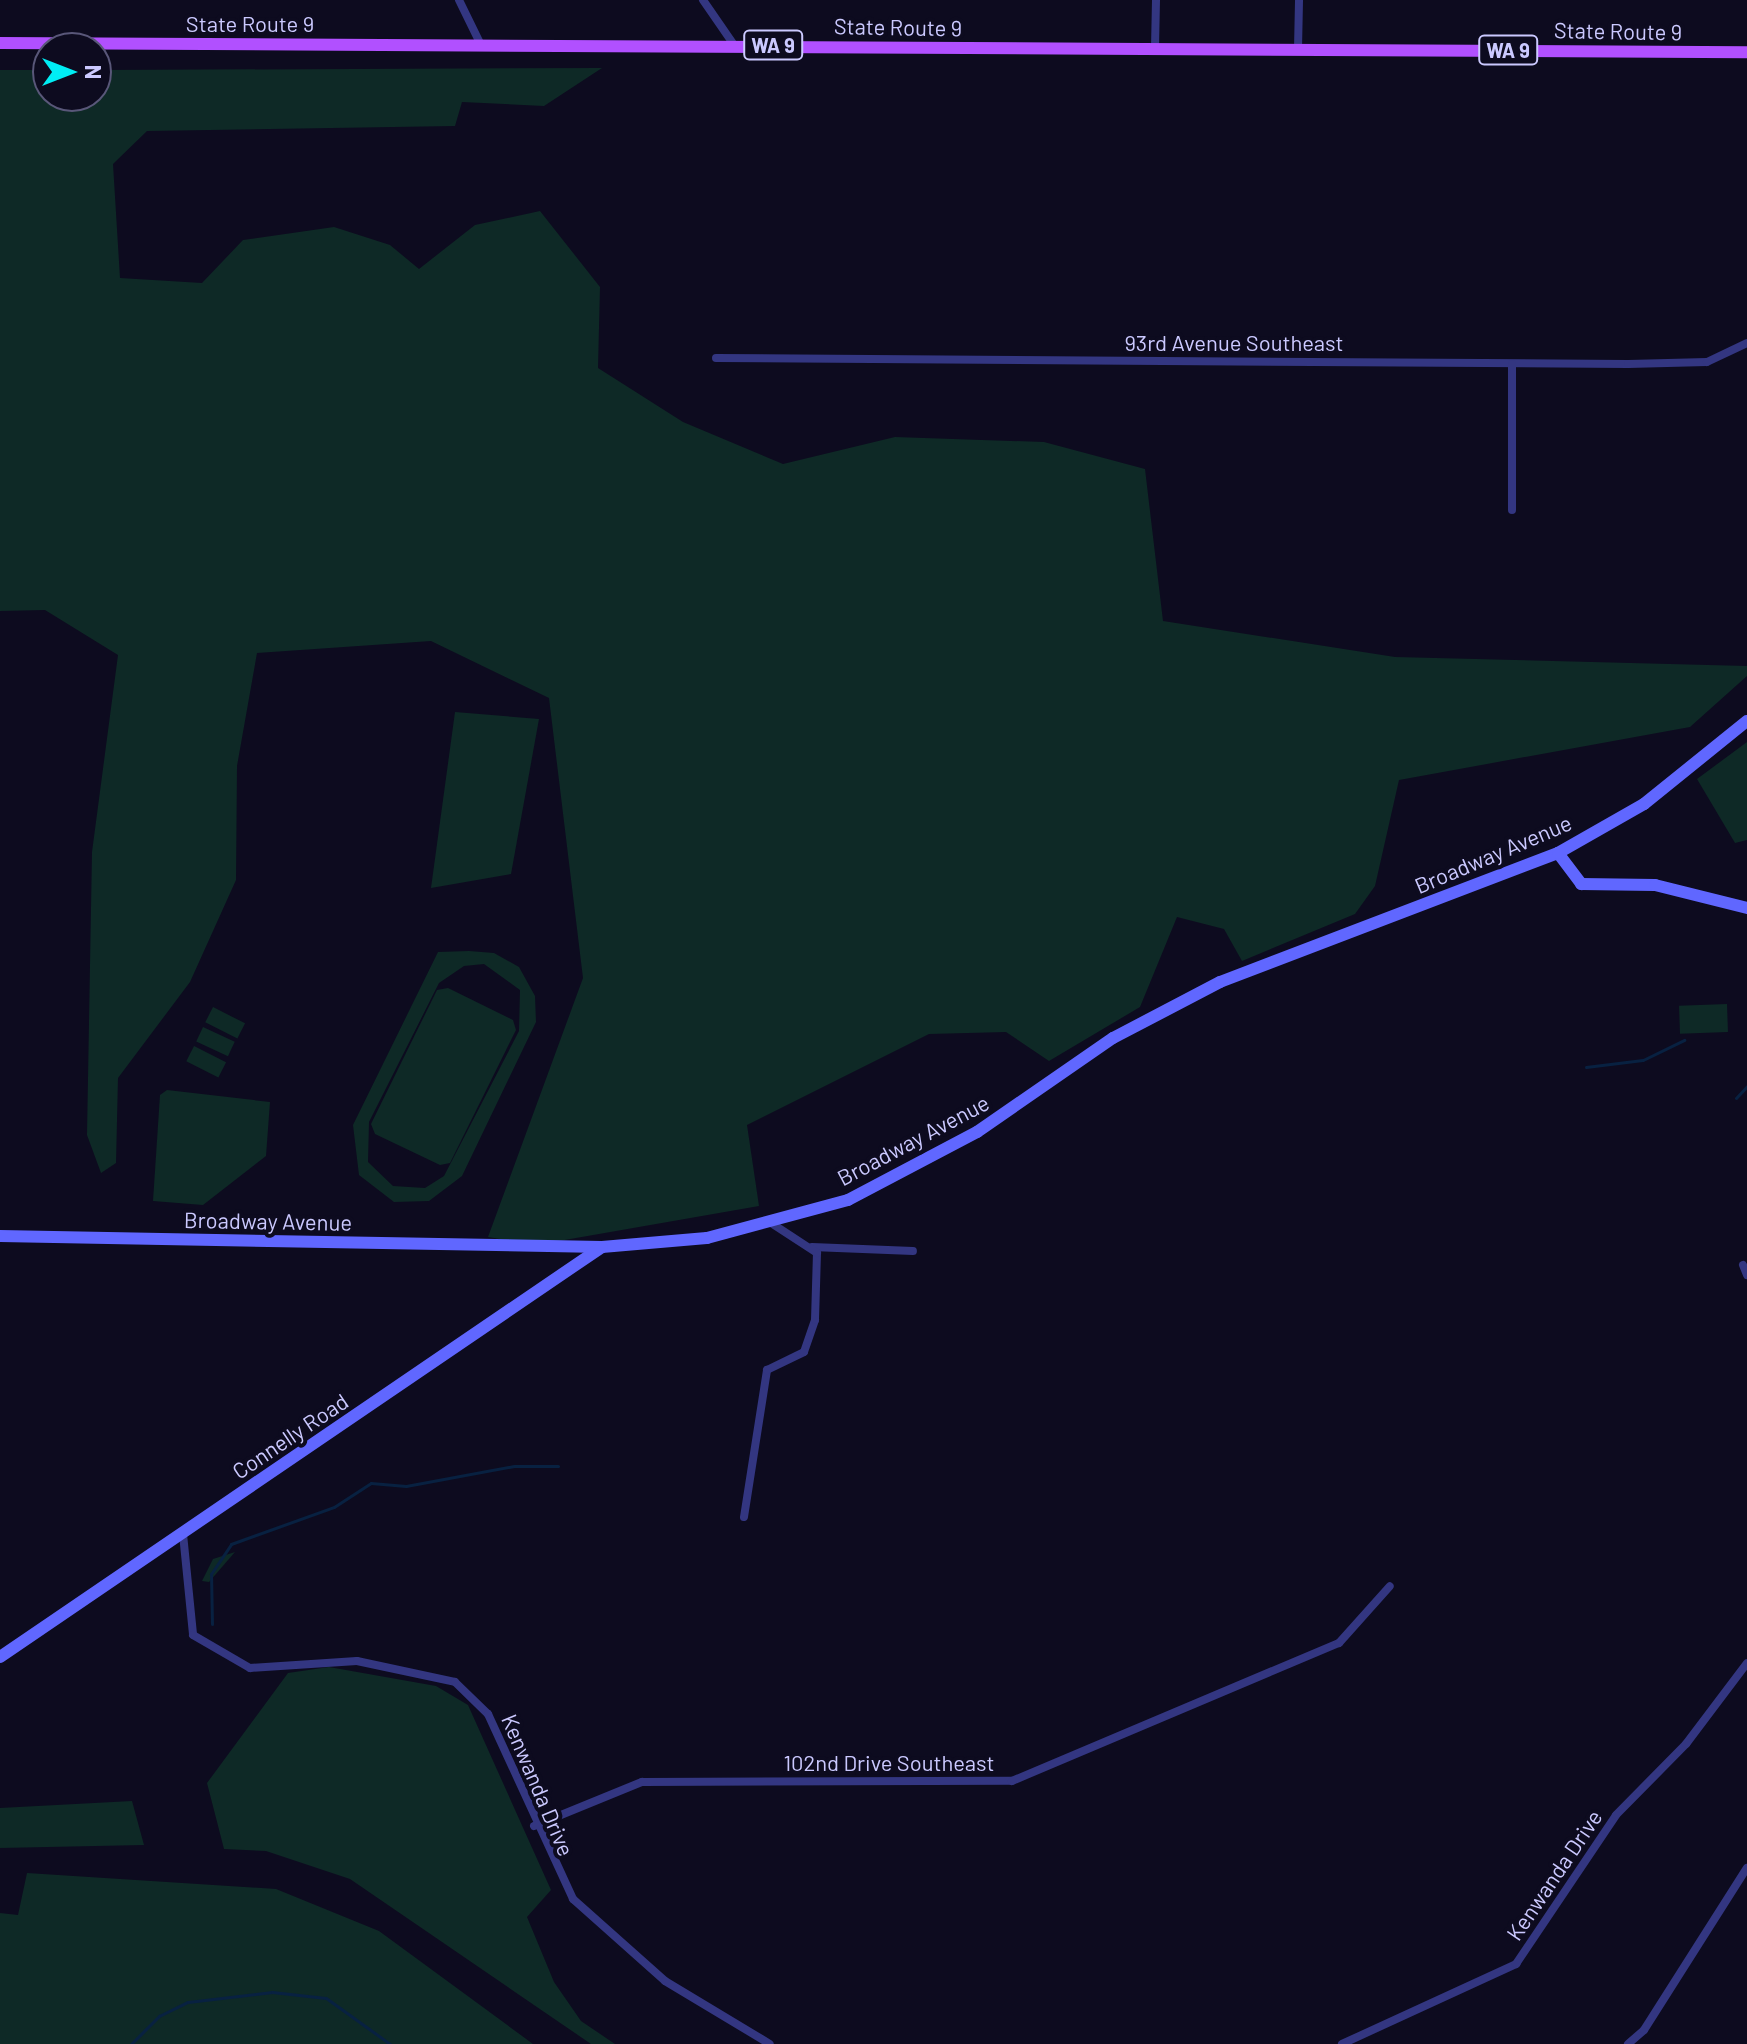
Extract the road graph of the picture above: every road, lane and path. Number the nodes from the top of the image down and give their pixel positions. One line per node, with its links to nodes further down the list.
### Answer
1 (459, 0): 6 (street)
2 (703, 0): 7 (street)
3 (1156, 0): 8 (street)
4 (1299, 0): 9 (street)
5 (0, 43): 6 (main road, State Route 9 / WA 9)
6 (481, 45): 7 (main road, State Route 9 / WA 9)
7 (734, 45): 8 (main road, State Route 9 / WA 9)
8 (1155, 48): 9 (main road, State Route 9 / WA 9)
9 (1298, 49): 10 (main road, State Route 9 / WA 9)
10 (1747, 52)
11 (1747, 343): 13 (street, 93rd Avenue Southeast)
12 (716, 358): 13 (street, 93rd Avenue Southeast)
13 (1512, 364): 14 (street)
14 (1512, 510)
15 (1747, 721): 16 (street, Broadway Avenue)
16 (1558, 853): 17 (street); 18 (street, Broadway Avenue)
17 (1747, 908)
18 (771, 1223): 20 (street, Broadway Avenue); 21 (street)
19 (0, 1236): 20 (street, Broadway Avenue)
20 (602, 1247): 24 (street, Connelly Road)
21 (812, 1247): 22 (street); 23 (street)
22 (913, 1251)
23 (744, 1517)
24 (183, 1534): 26 (street, Connelly Road); 28 (street, Kenwanda Drive)
25 (1390, 1586): 28 (street, 102nd Drive Southeast)
26 (0, 1657)
27 (1747, 1663): 31 (street, Kenwanda Drive)
28 (534, 1826): 30 (street, Kenwanda Drive)
29 (1747, 1868): 32 (street)
30 (770, 2044)
31 (1342, 2044)
32 (1628, 2044)

